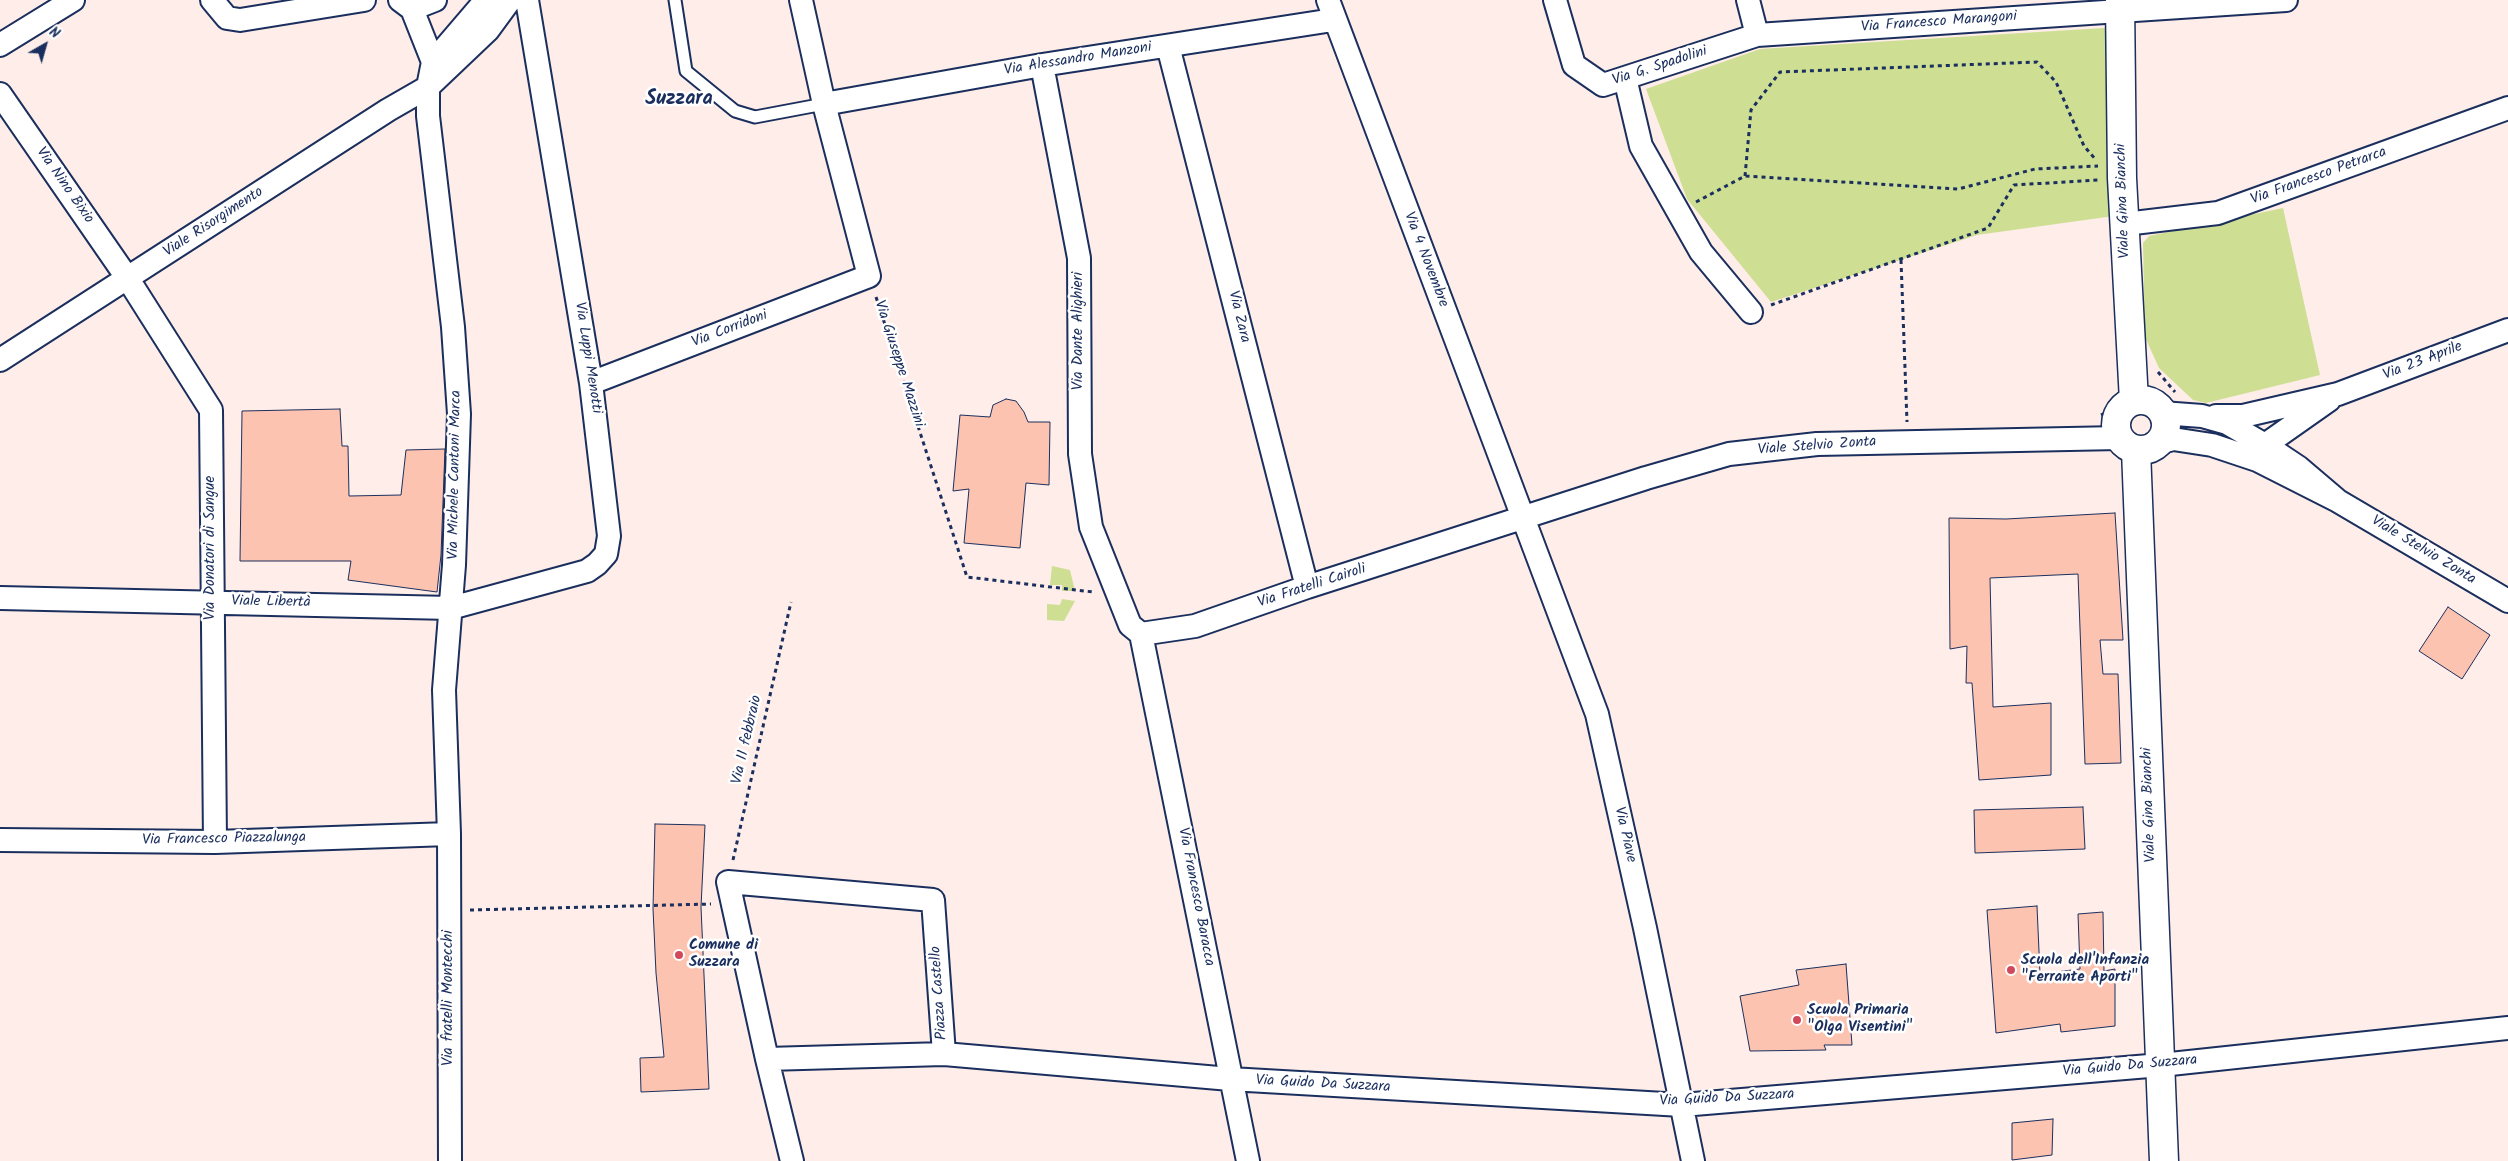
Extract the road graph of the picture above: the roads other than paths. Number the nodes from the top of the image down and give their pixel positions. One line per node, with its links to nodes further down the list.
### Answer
1 (73, 0): 17 (street)
2 (212, 0): 3 (street)
3 (364, 0)
4 (435, 0): 13 (street)
5 (486, 0): 19 (street)
6 (510, 0): 22 (street, Viale Risorgimento)
7 (527, 0): 31 (street, Via Luppi Menotti)
8 (675, 0): 24 (lane)
9 (801, 0): 24 (street)
10 (1555, 0): 21 (street, Via G. Spadolini)
11 (1748, 0): 16 (street)
12 (2286, 0): 14 (street, Via Francesco Marangoni)
13 (406, 4): 19 (street)
14 (2120, 6): 16 (street, Via Francesco Marangoni); 26 (street, Viale Gina Bianchi)
15 (1330, 10): 18 (street, Via Alessandro Manzoni); 40 (street, Via 4 Novembre)
16 (1757, 35): 21 (street, Via G. Spadolini)
17 (0, 45)
18 (1168, 46): 20 (street, Via Alessandro Manzoni); 41 (street, Via Zara)
19 (433, 62): 22 (street, Via Michele Cantoni Marca)
20 (1042, 65): 24 (street, Via Alessandro Manzoni); 46 (street, Via Dante Alighieri)
21 (1625, 78): 28 (street)
22 (428, 87): 27 (street, Viale Risorgimento); 45 (street, Via Michele Cantoni Marca)
23 (0, 94): 27 (street, Via Nino Bixio)
24 (824, 104): 31 (street, Via Corridoni)
25 (2508, 108): 26 (street, Via Francesco Petrarca)
26 (2125, 224): 34 (street, Viale Gina Bianchi)
27 (128, 279): 30 (street, Viale Risorgimento); 44 (street, Via Donatori di Sangue)
28 (1751, 312)
29 (2508, 330): 32 (street, Via 23 Aprile)
30 (0, 360)
31 (592, 383): 45 (street, Via Luppi Menotti)
32 (2338, 394): 35 (street); 37 (street)
33 (2171, 404): 34 (street); 35 (street, Viale Stelvio Zonta); 36 (street)
34 (2125, 405): 36 (street)
35 (2202, 416): 37 (street, Viale Stelvio Zonta)
36 (2138, 443): 38 (street, Viale Stelvio Zonta); 40 (street, Viale Stelvio Zonta); 53 (street, Viale Gina Bianchi)
37 (2265, 444): 38 (street); 39 (street, Viale Stelvio Zonta)
38 (2212, 446): 39 (street, Viale Stelvio Zonta)
39 (2338, 501): 43 (street, Viale Stelvio Zonta)
40 (1524, 519): 41 (street, Via Fratelli Cairoli); 55 (street, Via Piave)
41 (1307, 588): 46 (street, Via Fratelli Cairoli)
42 (0, 598): 44 (street, Viale Libertà)
43 (2508, 601)
44 (211, 602): 45 (street, Viale Libertà); 49 (street, Via Donatori di Sangue)
45 (451, 608): 47 (street, Via Michele Cantoni Marca)
46 (1140, 634): 54 (street, Via Francesco Baracca)
47 (449, 834): 49 (street, Via Francesco Piazzalunga); 56 (street, Via fratelli Montecchi)
48 (0, 840): 49 (street, Via Francesco Piazzalunga)
49 (215, 842)
50 (2508, 1028): 53 (street, Via Guido Da Suzzara)
51 (944, 1054): 52 (street, Piazza Castello); 52 (street, Piazza Castello); 54 (street, Via Guido Da Suzzara)
52 (768, 1059): 57 (street)
53 (2161, 1065): 55 (street, Via Guido Da Suzzara); 60 (street, Viale Gina Bianchi)
54 (1230, 1079): 55 (street, Via Guido Da Suzzara); 58 (street, Via Francesco Baracca)
55 (1682, 1105): 59 (street, Via Piave)
56 (450, 1161)
57 (792, 1161)
58 (1248, 1161)
59 (1692, 1161)
60 (2164, 1161)

